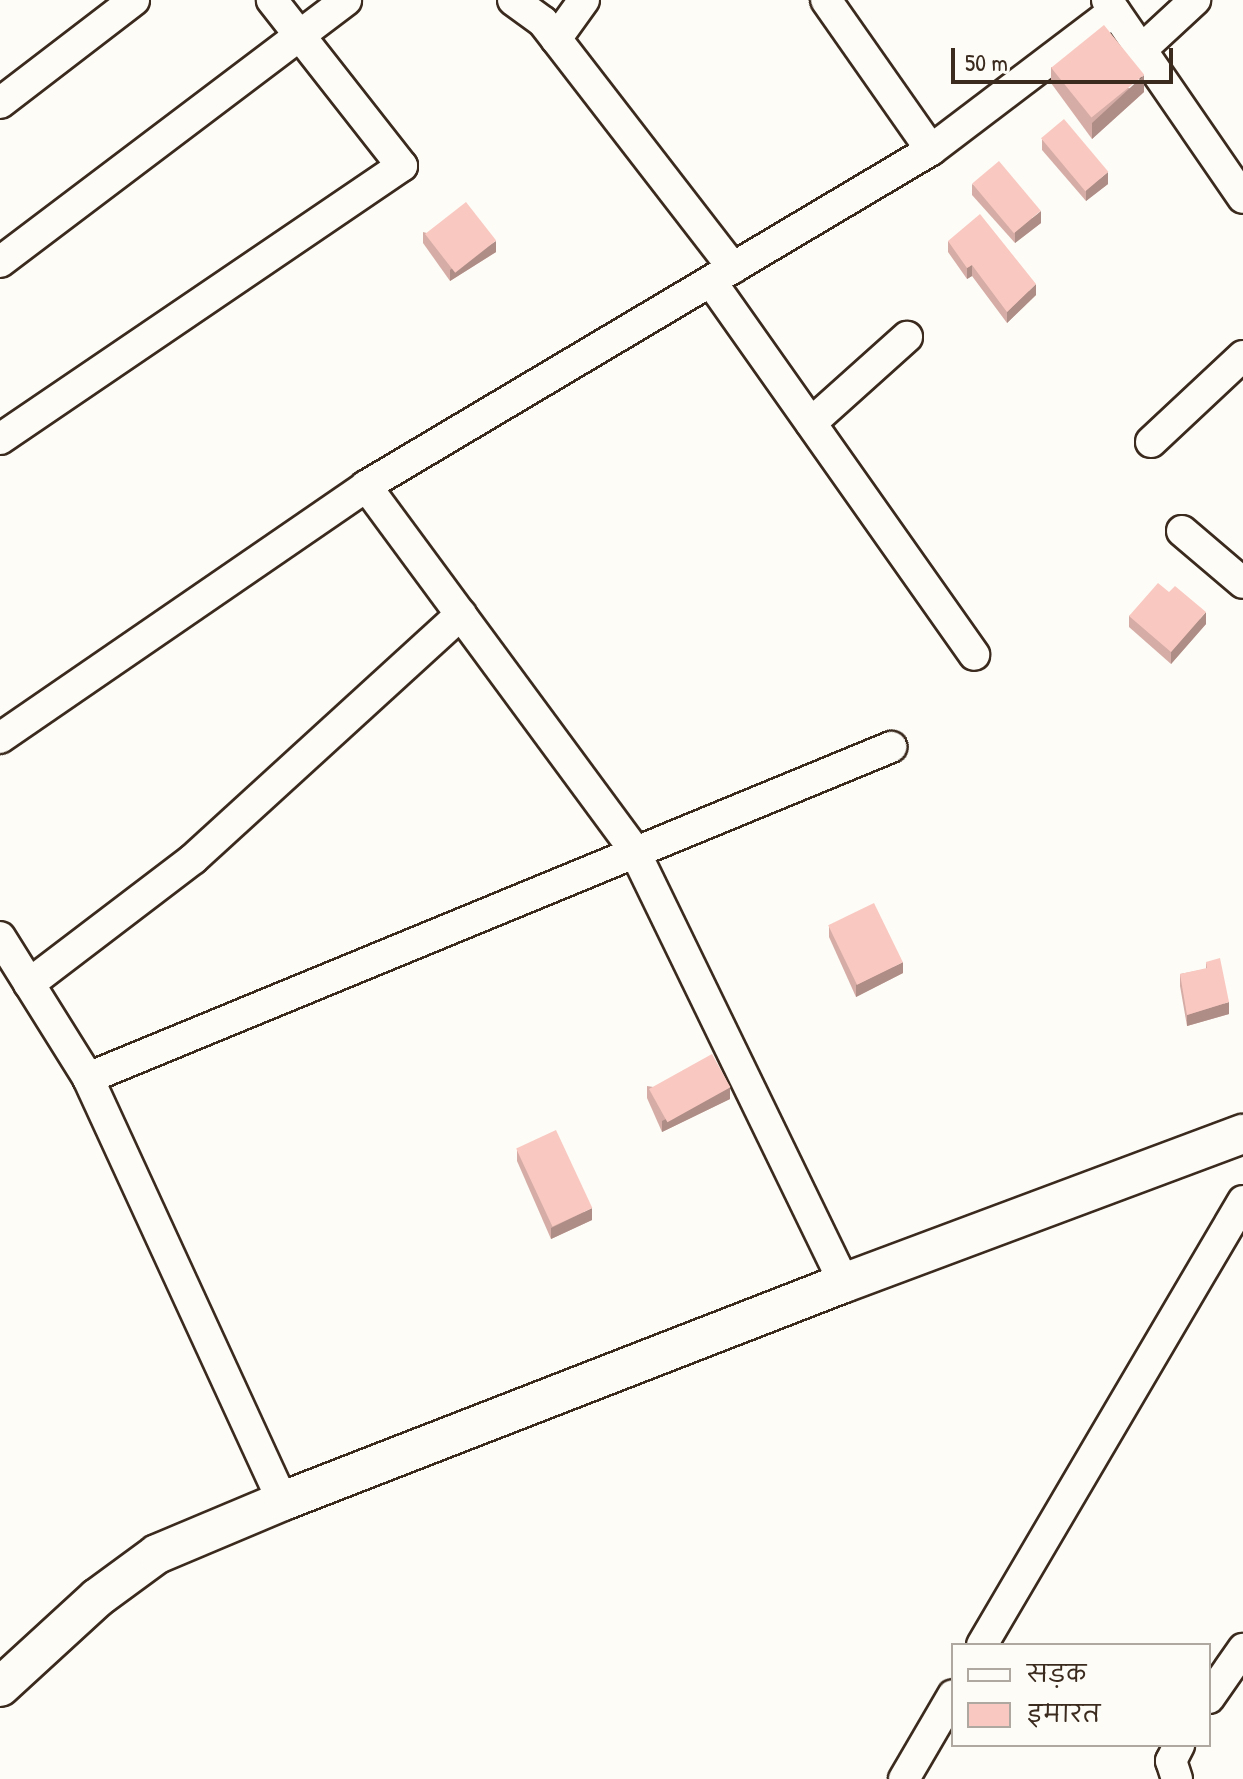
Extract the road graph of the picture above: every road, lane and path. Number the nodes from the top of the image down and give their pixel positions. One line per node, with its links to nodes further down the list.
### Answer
1 (134, 0): 12 (street)
2 (272, 0): 9 (street)
3 (346, 0): 9 (street)
4 (513, 0): 10 (street)
5 (584, 0): 10 (street)
6 (826, 0): 13 (street)
7 (1195, 0): 11 (street)
8 (1110, 6): 11 (street); 13 (street)
9 (301, 37): 15 (street); 20 (street)
10 (556, 39): 16 (street)
11 (1141, 50): 14 (street)
12 (0, 103)
13 (931, 150): 16 (street)
14 (1243, 198)
15 (0, 262)
16 (723, 275): 19 (street); 22 (street)
17 (907, 337): 19 (street)
18 (1243, 356): 21 (street)
19 (811, 423): 26 (street)
20 (0, 439)
21 (1151, 442)
22 (366, 486): 25 (street); 27 (street)
23 (1182, 531): 24 (street)
24 (1240, 575)
25 (461, 614): 29 (street); 31 (street)
26 (974, 655)
27 (0, 738)
28 (891, 747): 29 (street)
29 (634, 850): 32 (street); 35 (street)
30 (0, 937): 31 (street)
31 (29, 984): 32 (street)
32 (88, 1078): 36 (street)
33 (1243, 1134): 35 (street)
34 (1243, 1201): 37 (street)
35 (844, 1283): 36 (street)
36 (283, 1501): 39 (street)
37 (983, 1643)
38 (1243, 1649): 40 (street)
39 (0, 1687)
40 (1211, 1695)
41 (951, 1698): 43 (street)
42 (1178, 1747): 44 (street)
43 (904, 1779)
44 (1177, 1779)

